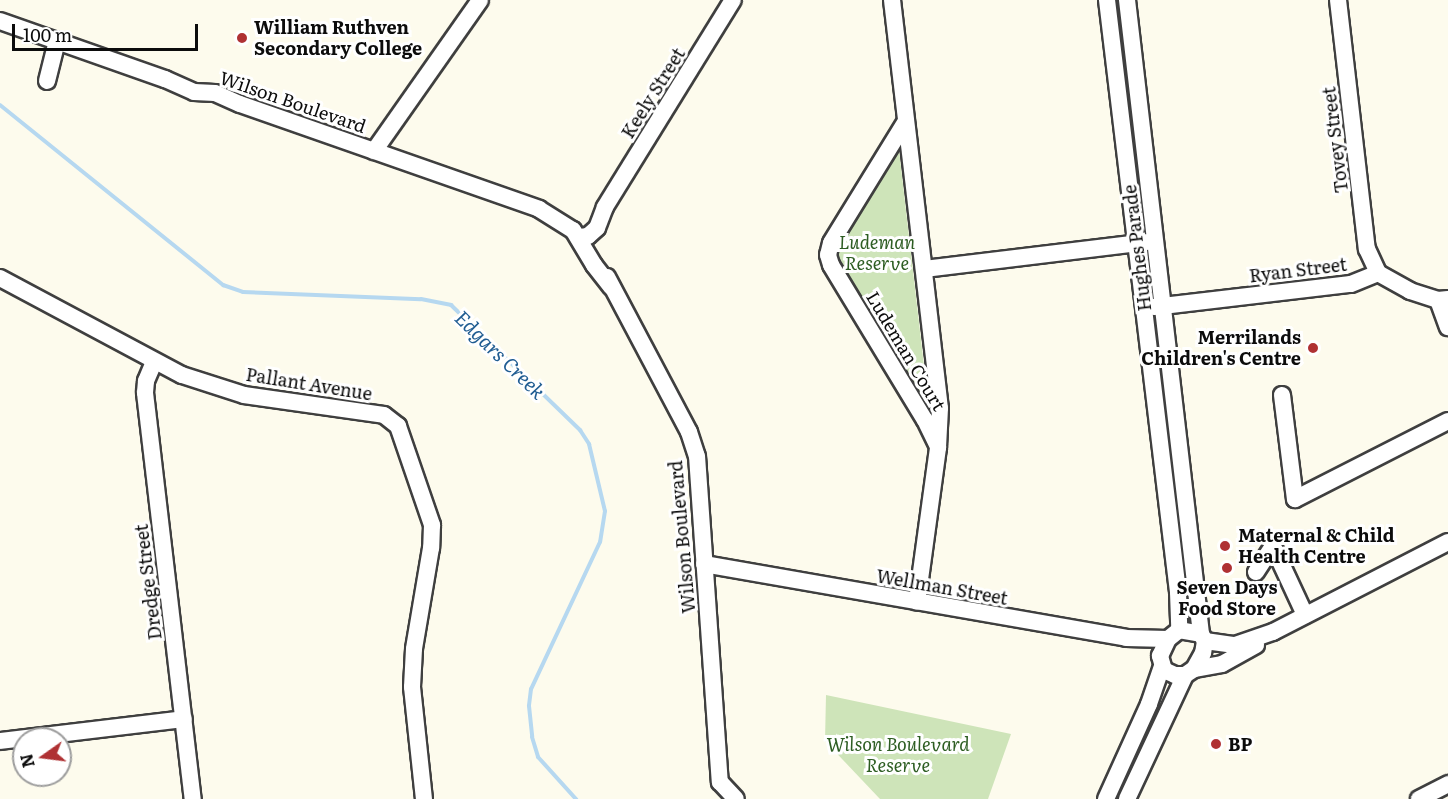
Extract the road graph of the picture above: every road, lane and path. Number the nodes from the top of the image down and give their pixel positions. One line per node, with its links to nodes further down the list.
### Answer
1 (480, 0): 11 (street)
2 (733, 0): 12 (street, Keely Street)
3 (891, 0): 10 (street, Ludeman Court)
4 (1107, 0): 14 (street, Hughes Parade)
5 (1127, 0): 13 (street, Hughes Parade)
6 (1338, 0): 16 (street, Tovey Street)
7 (0, 21): 8 (street, Wilson Boulevard)
8 (57, 41): 9 (street); 11 (street, Wilson Boulevard)
9 (47, 81)
10 (906, 121): 15 (street, Ludeman Court); 25 (street, Ludeman Court)
11 (374, 151): 12 (street, Wilson Boulevard)
12 (584, 234): 27 (street, Wilson Boulevard)
13 (1156, 241): 14 (street); 19 (street, Hughes Parade)
14 (1137, 244): 15 (street); 20 (street, Hughes Parade)
15 (924, 269): 25 (street, Ludeman Court)
16 (1378, 273): 18 (street); 19 (street, Ryan Street)
17 (0, 278): 22 (street, Pallant Avenue)
18 (1443, 299): 21 (street)
19 (1163, 306): 20 (street, Ryan Street); 34 (street, Hughes Parade)
20 (1144, 309): 32 (street, Hughes Parade)
21 (1448, 327)
22 (154, 362): 37 (street, Dredge Street); 41 (street, Pallant Avenue)
23 (1282, 395): 24 (street)
24 (1448, 422)
25 (938, 448): 29 (street, Ludeman Court)
26 (1448, 542): 30 (street)
27 (705, 572): 29 (street, Wellman Street); 42 (street, Wilson Boulevard)
28 (1256, 572): 30 (street)
29 (917, 602): 33 (street, Wellman Street)
30 (1305, 615): 31 (street)
31 (1273, 632): 34 (street, Wellman Street); 36 (street)
32 (1173, 635): 33 (street, Wellman Street); 34 (street, Wellman Street); 35 (street)
33 (1126, 638): 35 (street, Wellman Street)
34 (1203, 638): 36 (street)
35 (1161, 662): 36 (street, Wellman Street); 43 (street)
36 (1189, 672): 44 (street)
37 (184, 719): 38 (street); 40 (street, Dredge Street)
38 (0, 741)
39 (1448, 784): 45 (street)
40 (193, 799)
41 (424, 799)
42 (736, 799)
43 (1106, 799)
44 (1127, 799)
45 (1419, 799)

